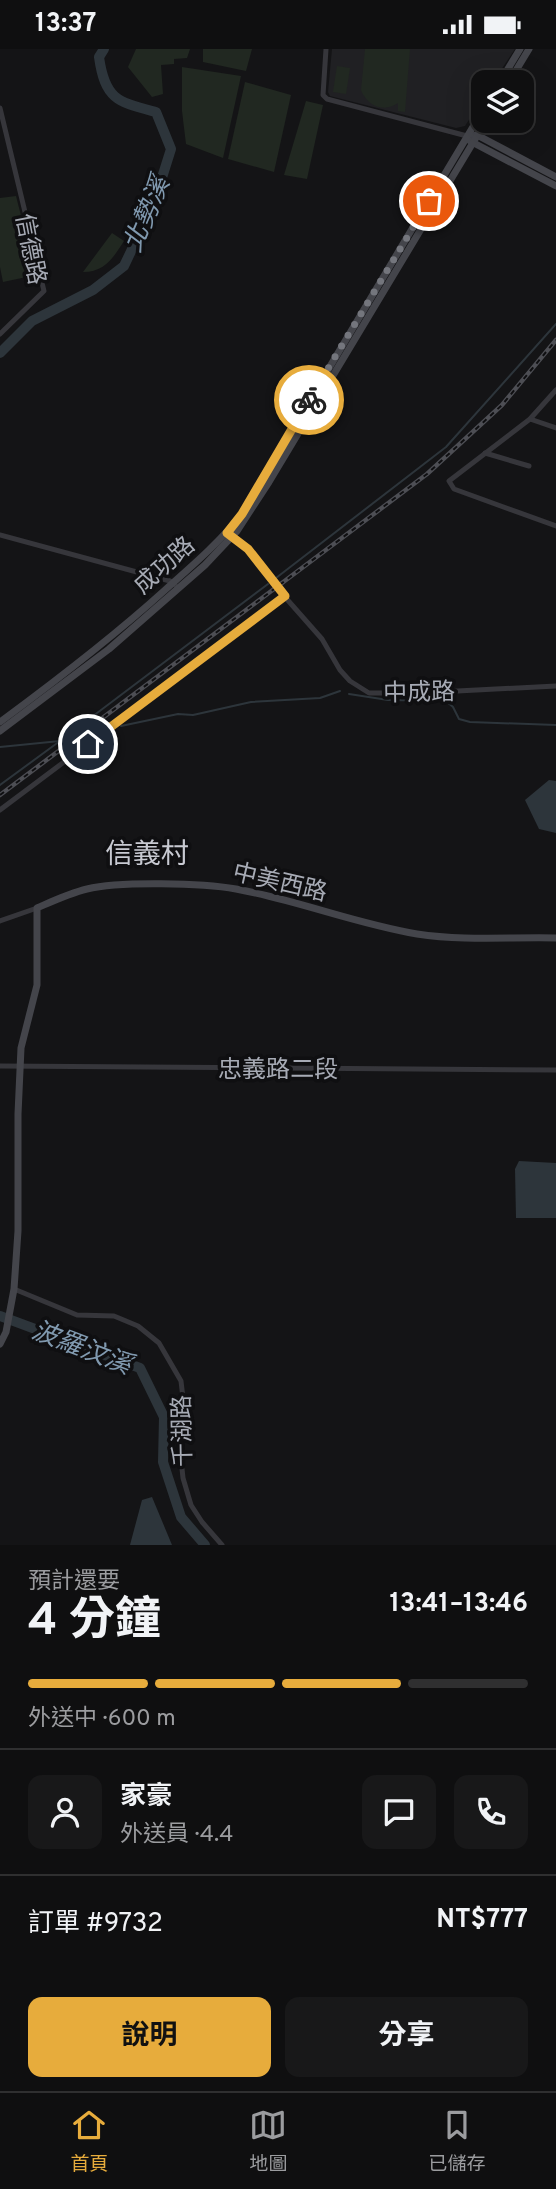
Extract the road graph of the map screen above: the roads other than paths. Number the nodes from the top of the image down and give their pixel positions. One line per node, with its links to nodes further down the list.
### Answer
1 (326, 49): 9 (street)
2 (520, 49): 4 (street)
3 (529, 49): 5 (street)
4 (507, 70)
5 (516, 70)
6 (0, 108): 12 (street, 信德路)
7 (472, 133): 9 (street, 成功路)
8 (477, 135): 9 (street); 10 (street)
9 (469, 140): 11 (street); 20 (street, 成功路)
10 (556, 177)
11 (556, 186)
12 (0, 334)
13 (556, 390): 14 (street)
14 (530, 419): 15 (street); 16 (street)
15 (556, 428)
16 (485, 453): 17 (street); 18 (street)
17 (529, 466)
18 (556, 526)
19 (0, 535): 21 (street)
20 (229, 535): 21 (street, 成功路); 22 (street, 中成路)
21 (175, 586): 24 (street, 成功路); 25 (street, 成功路)
22 (285, 596): 23 (street, 中成路); 26 (street)
23 (556, 686)
24 (0, 722)
25 (0, 731)
26 (0, 810)
27 (37, 908): 28 (street, 中美西路); 29 (street, 中美西路); 31 (street)
28 (0, 922)
29 (556, 938)
30 (0, 1066): 31 (street, 忠義路二段)
31 (20, 1066): 32 (street, 忠義路二段); 33 (street)
32 (556, 1070)
33 (14, 1289): 34 (street); 35 (street, 千湖路)
34 (0, 1344)
35 (222, 1545)

